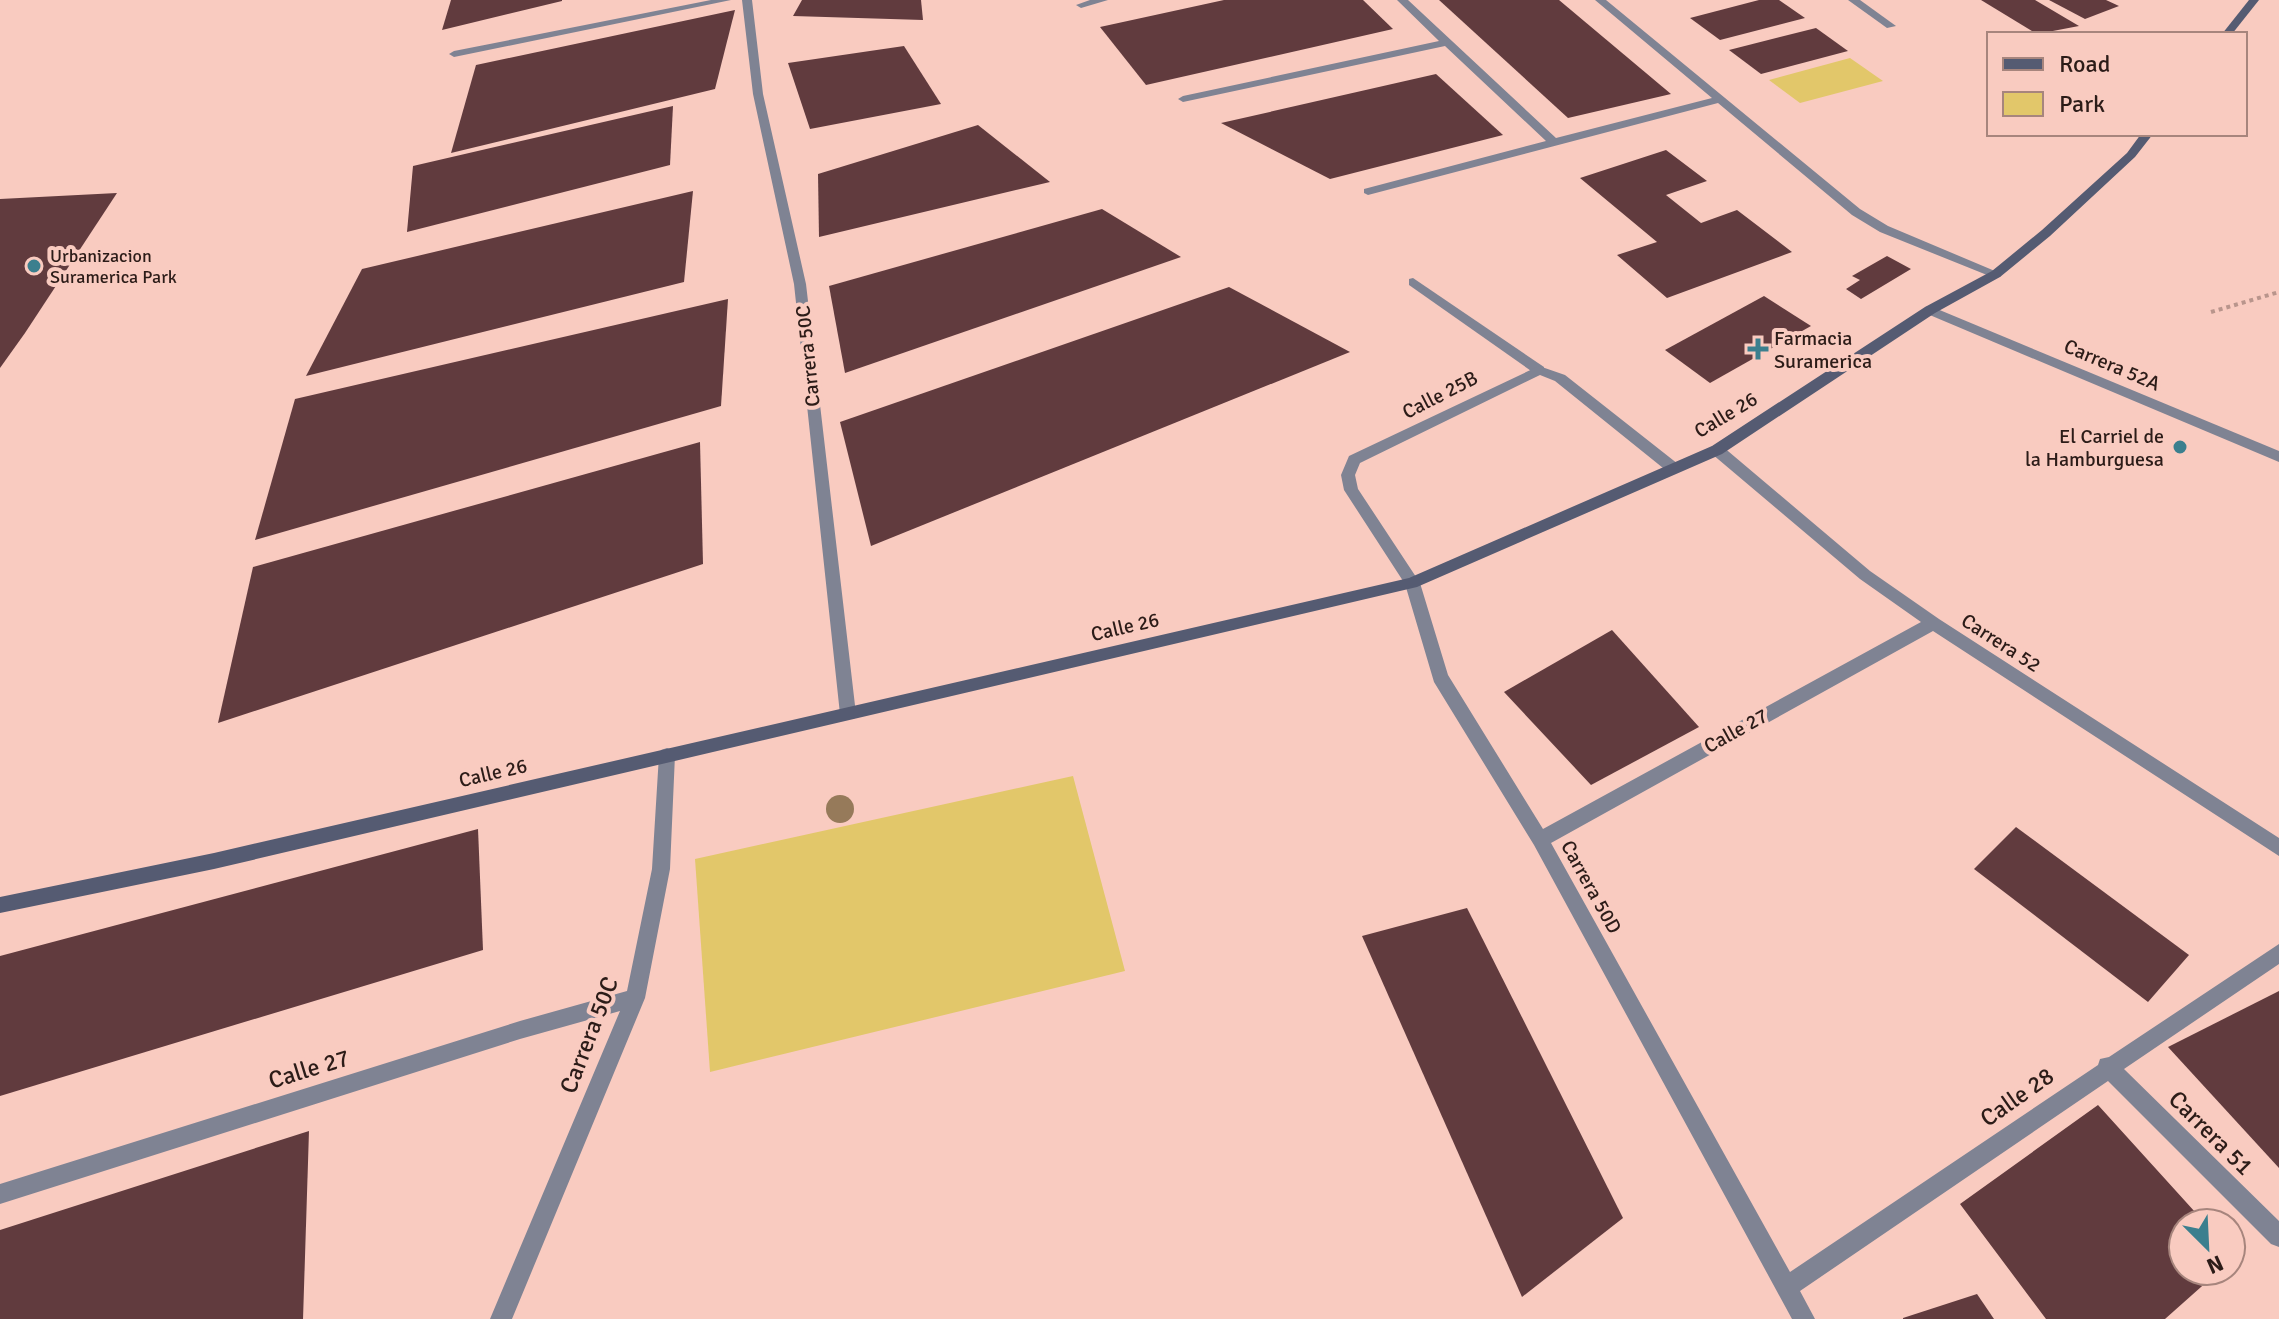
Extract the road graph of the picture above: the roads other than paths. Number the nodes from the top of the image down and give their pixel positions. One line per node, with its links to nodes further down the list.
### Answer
1 (726, 0): 12 (street)
2 (747, 0): 28 (street, Carrera 50C)
3 (1103, 0): 8 (street)
4 (1402, 0): 11 (street)
5 (1600, 0): 14 (street)
6 (1853, 0): 9 (street)
7 (2254, 0): 10 (street)
8 (1081, 5)
9 (1891, 26)
10 (2229, 32)
11 (1447, 42): 13 (street); 16 (street)
12 (454, 54)
13 (1183, 99)
14 (1720, 99): 16 (street); 18 (street)
15 (2145, 136): 18 (street, Calle 26)
16 (1553, 142): 17 (street)
17 (1368, 191)
18 (1996, 274): 20 (street, Calle 26)
19 (1413, 282): 21 (street)
20 (1930, 310): 22 (street, Calle 26); 23 (street, Carrera 52A)
21 (1539, 370): 24 (street); 25 (street, Calle 25B)
22 (1717, 450): 24 (street, Calle 26); 27 (street, Carrera 52)
23 (2279, 457)
24 (1673, 468): 26 (street, Calle 26)
25 (1348, 475): 26 (street, Carrera 50D)
26 (1412, 583): 28 (street, Calle 26); 30 (street, Carrera 50D)
27 (1933, 623): 30 (street, Calle 27); 31 (street, Carrera 52)
28 (848, 714): 29 (street, Calle 26)
29 (667, 755): 32 (street, Calle 26); 34 (street, Carrera 50C)
30 (1540, 840): 38 (street, Carrera 50D)
31 (2279, 848)
32 (0, 905)
33 (2279, 953): 35 (street, Calle 28)
34 (635, 998): 36 (street, Calle 27); 39 (street, Carrera 50C)
35 (2107, 1066): 37 (street, Carrera 51); 38 (street, Calle 28)
36 (0, 1194)
37 (2279, 1236)
38 (1787, 1287): 40 (street, Carrera 50D)
39 (501, 1319)
40 (1804, 1319)

